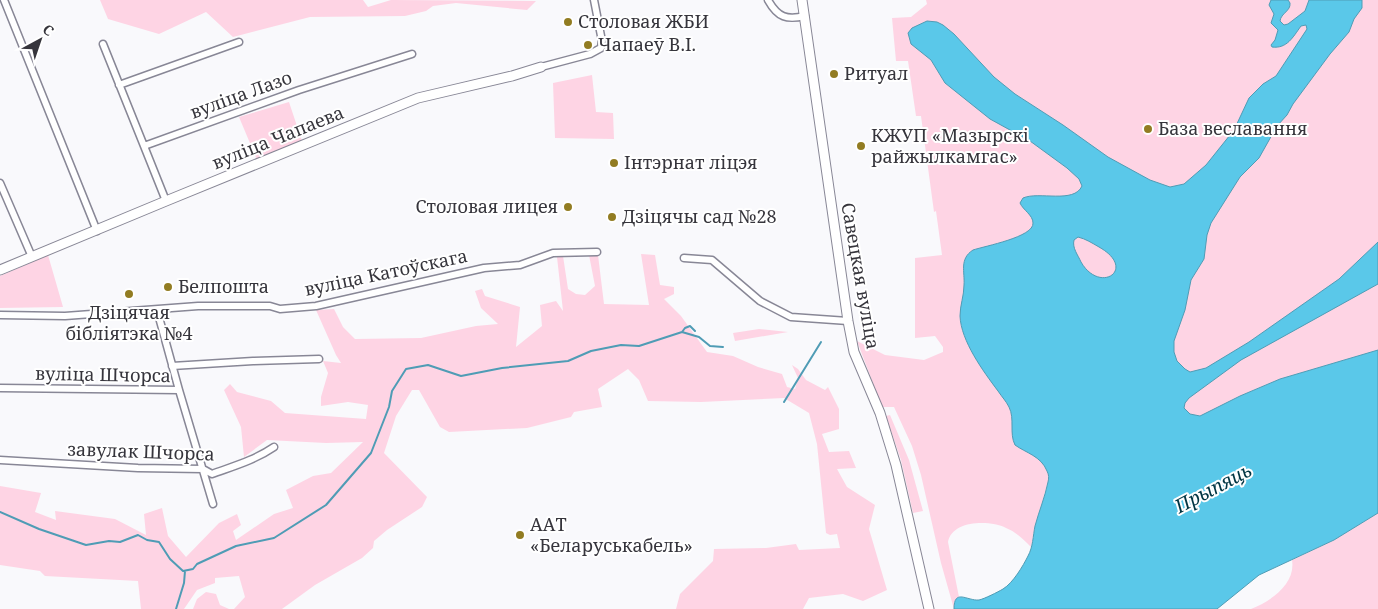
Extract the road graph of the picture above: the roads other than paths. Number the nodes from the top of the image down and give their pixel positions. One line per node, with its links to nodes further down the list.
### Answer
1 (4, 0): 14 (street)
2 (594, 0): 9 (street)
3 (768, 0): 5 (street)
4 (802, 0): 5 (street, Савецкая вуліца)
5 (805, 16): 21 (street, Савецкая вуліца)
6 (239, 42): 10 (street)
7 (103, 44): 10 (street)
8 (412, 54): 11 (street, вуліца Лазо)
9 (542, 66): 13 (street, вуліца Чапаева)
10 (119, 85): 11 (street)
11 (144, 146): 13 (street)
12 (0, 183): 16 (street)
13 (166, 201): 14 (street, вуліца Чапаева)
14 (97, 231): 16 (street, вуліца Чапаева)
15 (597, 252): 19 (street, вуліца Катоўскага)
16 (32, 256): 18 (street, вуліца Чапаева)
17 (684, 258): 21 (street)
18 (0, 270)
19 (156, 310): 20 (street, вуліца Катоўскага); 23 (street)
20 (0, 315)
21 (848, 321): 30 (street, Савецкая вуліца)
22 (319, 359): 23 (street, вуліца Шчорса)
23 (172, 366): 25 (street)
24 (0, 388): 25 (street, вуліца Шчорса)
25 (179, 390): 28 (street, вуліца Шчорса)
26 (274, 446): 28 (street, завулак Шчорса)
27 (0, 460): 28 (street, завулак Шчорса)
28 (203, 469): 29 (street, вуліца Шчорса)
29 (213, 504)
30 (930, 609)

